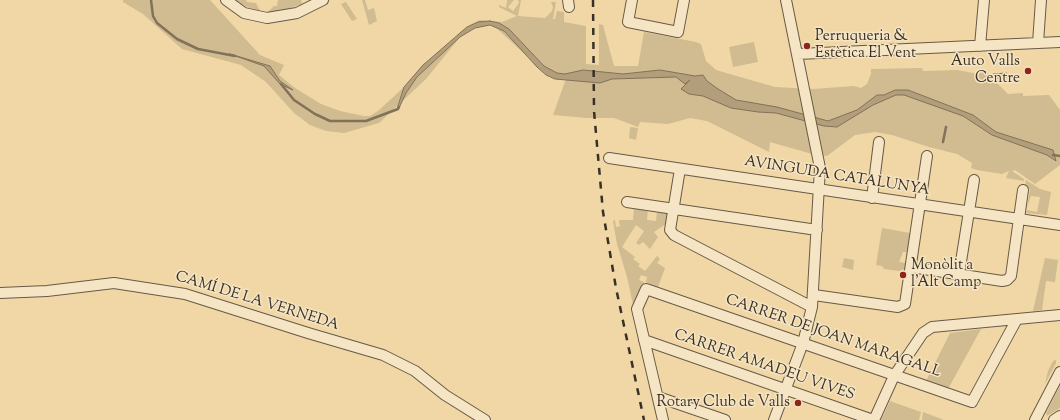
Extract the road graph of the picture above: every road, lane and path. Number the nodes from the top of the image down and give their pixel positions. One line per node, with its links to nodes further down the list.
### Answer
1 (226, 0): 2 (street)
2 (323, 0)
3 (632, 0): 4 (street)
4 (684, 0)
5 (786, 0): 11 (street)
6 (984, 0): 10 (street)
7 (1041, 0): 9 (street)
8 (1060, 42): 9 (street)
9 (1038, 43): 10 (street)
10 (980, 46): 11 (street)
11 (798, 54): 17 (street)
12 (879, 142): 19 (street)
13 (928, 156): 21 (street)
14 (609, 158): 15 (street, AVINGUDA CATALUNYA)
15 (680, 169): 17 (street, AVINGUDA CATALUNYA); 22 (street)
16 (974, 180): 23 (street)
17 (818, 189): 19 (street, AVINGUDA CATALUNYA); 26 (street)
18 (1023, 190): 24 (street)
19 (872, 198): 21 (street, AVINGUDA CATALUNYA)
20 (627, 202): 22 (street)
21 (920, 205): 23 (street, AVINGUDA CATALUNYA); 27 (street)
22 (674, 208): 26 (street); 31 (street)
23 (968, 212): 24 (street, AVINGUDA CATALUNYA); 28 (street)
24 (1018, 219): 25 (street, AVINGUDA CATALUNYA); 28 (street)
25 (1060, 225)
26 (817, 230): 30 (street)
27 (911, 267): 28 (street); 30 (street)
28 (959, 274)
29 (0, 293): 41 (street, CAMÍ DE LA VERNEDA)
30 (814, 295): 31 (street)
31 (812, 307): 35 (street)
32 (1060, 315): 33 (street)
33 (1017, 319): 37 (street); 37 (street, CARRER DE JOAN MARAGALL)
34 (644, 340): 35 (street, CARRER DE JOAN MARAGALL); 38 (street, CARRER AMADEU VIVES); 39 (street)
35 (803, 344): 37 (street, CARRER DE JOAN MARAGALL); 38 (street)
36 (1060, 372): 46 (street)
37 (894, 376): 45 (street)
38 (786, 389): 44 (street); 45 (street, CARRER AMADEU VIVES)
39 (658, 397): 42 (street); 43 (street)
40 (1060, 416): 47 (street)
41 (486, 420)
42 (663, 420)
43 (725, 420)
44 (774, 420)
45 (873, 420)
46 (1035, 420)
47 (1054, 420)

